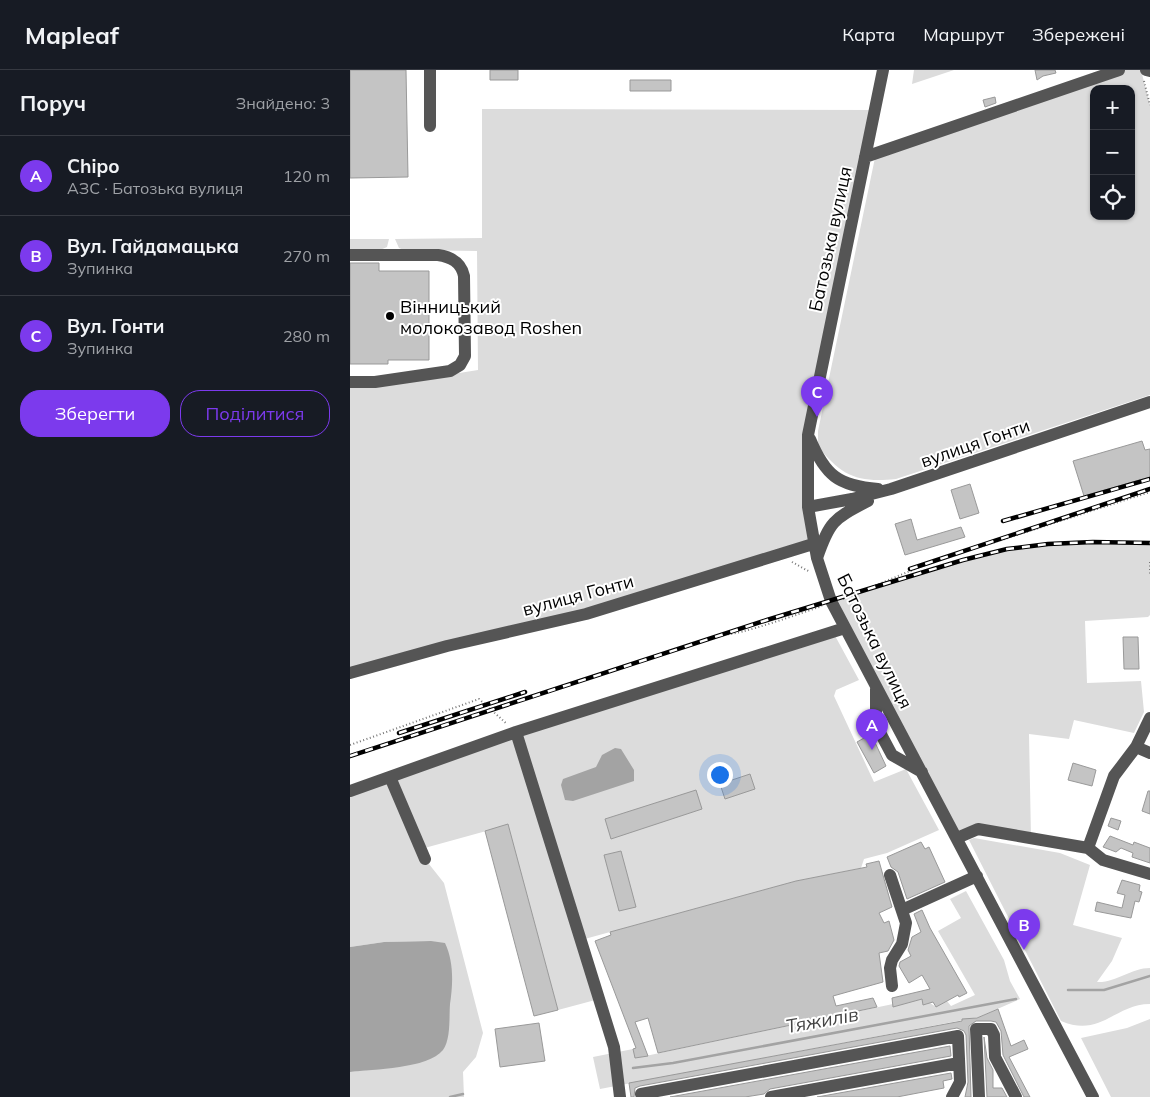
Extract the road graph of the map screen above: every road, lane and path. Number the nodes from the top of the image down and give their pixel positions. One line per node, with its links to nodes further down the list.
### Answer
1 (430, 70): 6 (street)
2 (883, 70): 7 (street, Батозька вулиця)
3 (1118, 70): 7 (street)
4 (1146, 73): 5 (path)
5 (1150, 105)
6 (430, 126)
7 (865, 157): 11 (street, Батозька вулиця)
8 (350, 255): 9 (street)
9 (350, 382)
10 (1150, 402): 12 (street, вулиця Гонти)
11 (808, 435): 12 (street); 13 (street, Батозька вулиця)
12 (891, 489): 13 (street, вулиця Гонти); 15 (street)
13 (808, 507): 14 (street, Батозька вулиця)
14 (813, 544): 15 (street, Батозька вулиця); 19 (street, вулиця Гонти)
15 (817, 558): 18 (street, Батозька вулиця)
16 (1150, 562): 17 (path)
17 (1150, 576)
18 (845, 628): 20 (street, Батозька вулиця); 22 (street)
19 (350, 673)
20 (876, 686): 26 (street, Батозька вулиця); 26 (street)
21 (1150, 718): 24 (street)
22 (516, 732): 23 (path); 27 (street); 41 (street)
23 (350, 745)
24 (1136, 747): 25 (street); 30 (street)
25 (1150, 753)
26 (922, 773): 29 (street, Батозька вулиця)
27 (390, 777): 28 (street); 31 (street)
28 (350, 791)
29 (957, 838): 30 (street); 34 (street, Батозька вулиця)
30 (1088, 848): 32 (street)
31 (424, 859)
32 (1150, 874)
33 (890, 875): 35 (street)
34 (977, 876): 35 (street); 46 (street, Батозька вулиця)
35 (902, 910): 36 (street)
36 (892, 986)
37 (959, 1063): 38 (street); 40 (street); 42 (street)
38 (960, 1082): 39 (street); 43 (street)
39 (979, 1082): 44 (street); 45 (street)
40 (641, 1094)
41 (620, 1097)
42 (771, 1097)
43 (952, 1097)
44 (980, 1097)
45 (1016, 1097)
46 (1094, 1097)

